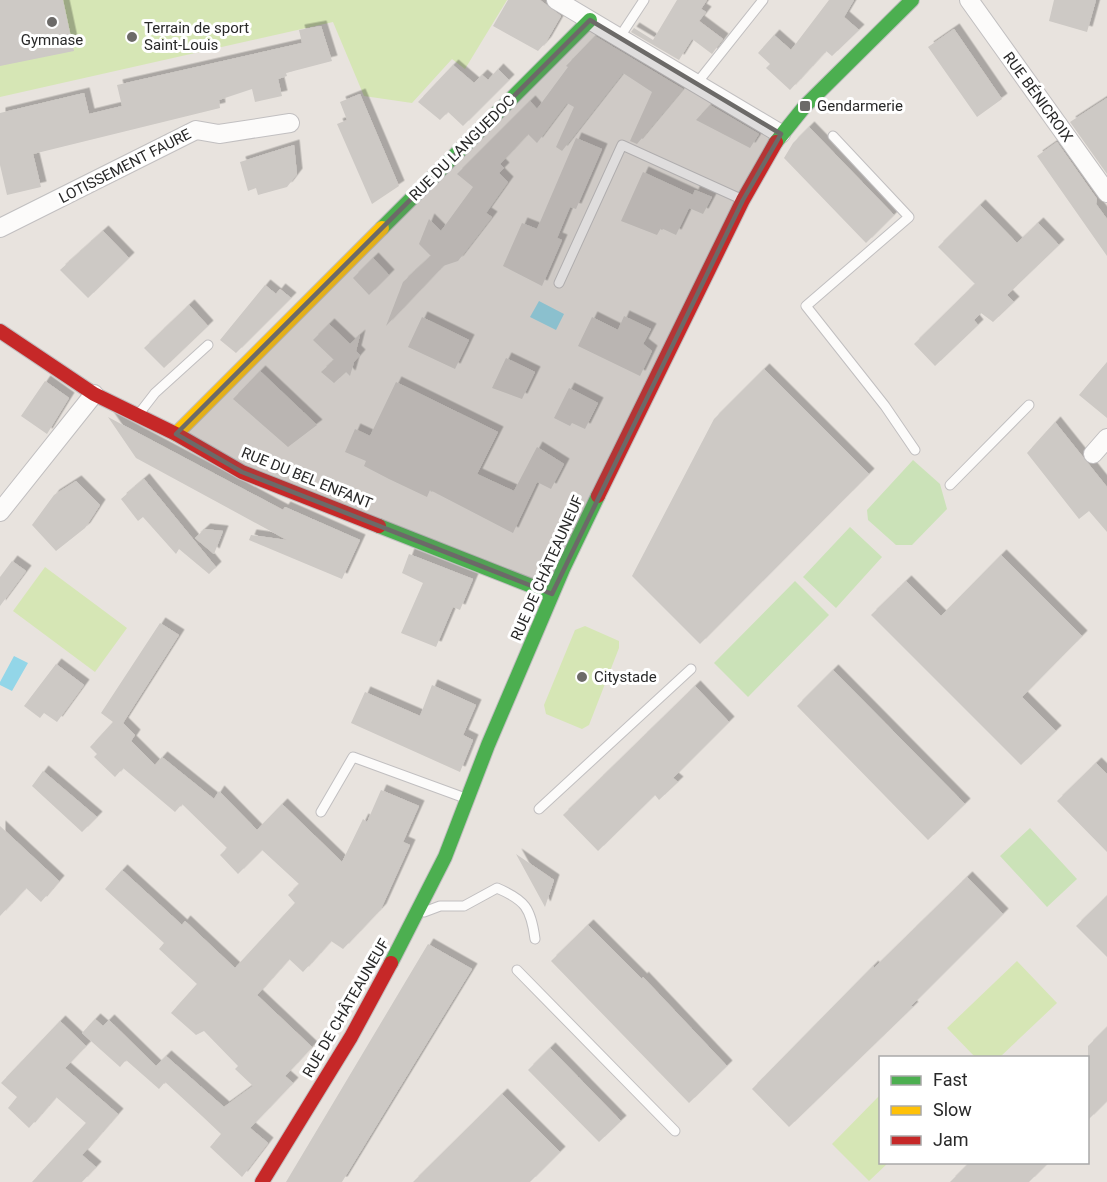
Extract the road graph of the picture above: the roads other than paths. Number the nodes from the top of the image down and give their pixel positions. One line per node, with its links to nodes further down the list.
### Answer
1 (556, 0): 6 (street)
2 (644, 0): 7 (lane)
3 (763, 0): 8 (lane)
4 (912, 0): 10 (main road, RUE DE CHÂTEAUNEUF)
5 (969, 0): 12 (street, RUE BÉNICROIX)
6 (590, 20): 7 (street); 21 (main road, RUE DU LANGUEDOC)
7 (620, 38): 8 (street)
8 (697, 83): 10 (street)
9 (290, 123): 14 (street, LOTISSEMENT FAURE)
10 (781, 134): 13 (main road, RUE DE CHÂTEAUNEUF)
11 (833, 136): 23 (lane)
12 (1107, 194)
13 (743, 200): 15 (lane); 27 (main road, RUE DE CHÂTEAUNEUF)
14 (0, 228)
15 (559, 284)
16 (0, 330): 18 (main road, RUE DU BEL ENFANT)
17 (208, 345): 20 (lane)
18 (94, 394): 20 (main road, RUE DU BEL ENFANT); 26 (street)
19 (1029, 405): 25 (lane)
20 (138, 416): 21 (main road, RUE DU BEL ENFANT)
21 (176, 434): 27 (main road, RUE DU BEL ENFANT)
22 (1107, 438): 24 (street)
23 (915, 450)
24 (1094, 454)
25 (950, 485)
26 (0, 512)
27 (552, 594): 29 (main road, RUE DE CHÂTEAUNEUF)
28 (691, 669): 30 (lane)
29 (467, 799): 31 (lane); 32 (main road, RUE DE CHÂTEAUNEUF)
30 (539, 809)
31 (321, 812)
32 (418, 914): 33 (lane); 36 (main road, RUE DE CHÂTEAUNEUF)
33 (535, 939)
34 (517, 970): 35 (lane)
35 (675, 1131)
36 (262, 1182)

